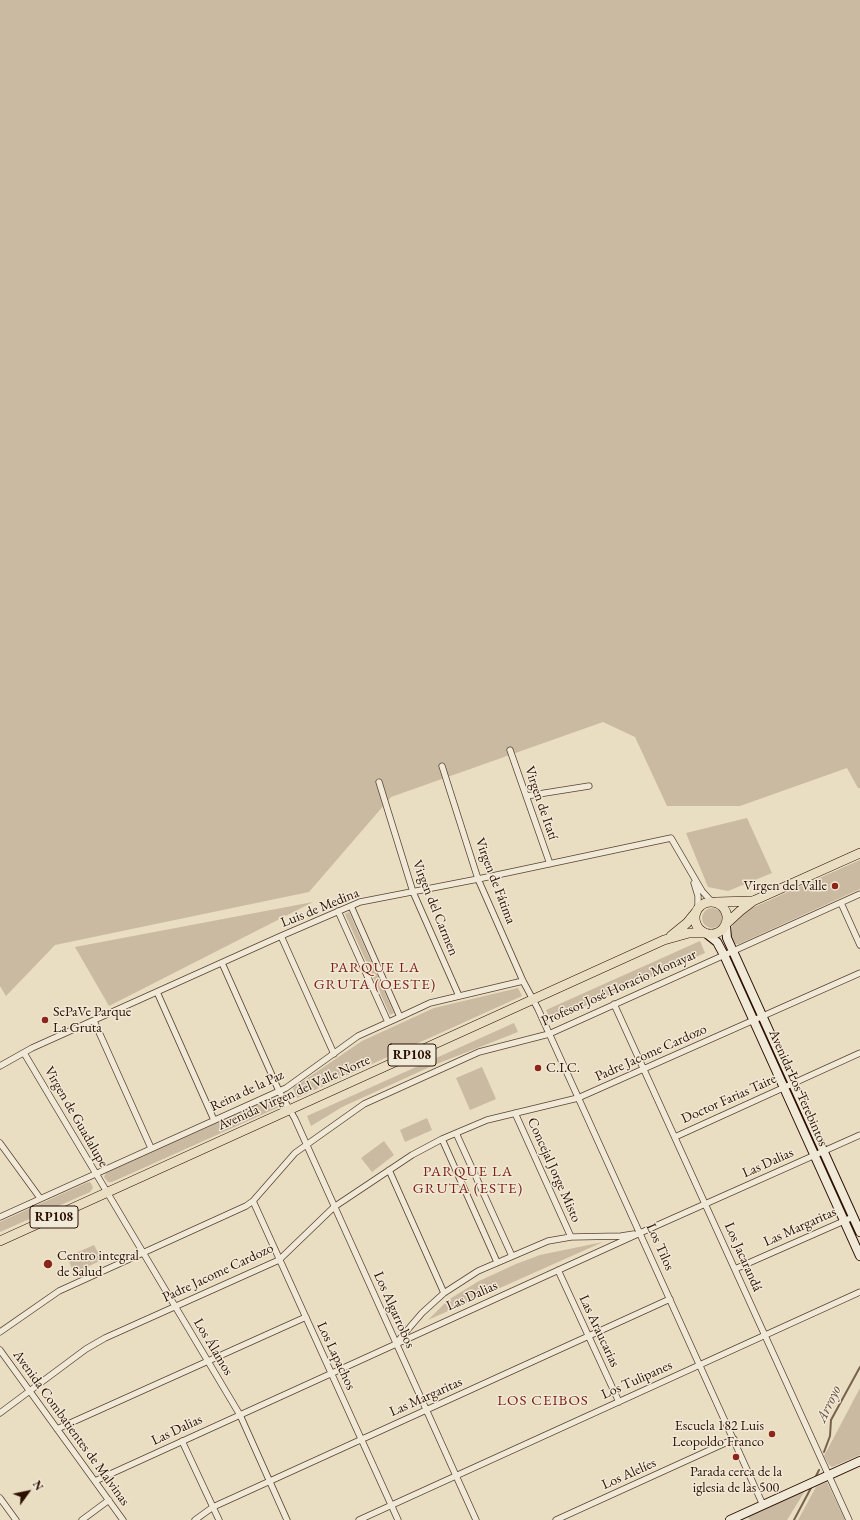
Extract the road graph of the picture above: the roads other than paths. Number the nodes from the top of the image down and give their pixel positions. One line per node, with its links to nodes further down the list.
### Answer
1 (510, 750): 5 (street, Virgen de Itatí)
2 (442, 766): 9 (street, Virgen de Fátima)
3 (379, 782): 10 (street, Virgen del Carmen)
4 (589, 786): 5 (street)
5 (526, 796): 7 (street, Virgen de Itatí)
6 (860, 853): 12 (main road, RP108)
7 (550, 864): 8 (street, Luis de Medina); 9 (street, Luis de Medina)
8 (690, 871): 13 (street); 16 (street)
9 (478, 879): 10 (street, Luis de Medina); 27 (street, Virgen de Fátima)
10 (413, 892): 15 (street, Luis de Medina); 29 (street, Virgen del Carmen)
11 (860, 894): 14 (street, Profesor José Horacio Monayar)
12 (753, 901): 13 (main road, RP108); 18 (main road, RP108)
13 (713, 902): 16 (main road, RP108); 18 (main road)
14 (840, 903): 22 (street); 23 (street, Profesor José Horacio Monayar)
15 (351, 906): 17 (street, Luis de Medina); 32 (street)
16 (697, 910): 19 (main road); 21 (main road, Avenida Virgen del Valle Norte / RP108)
17 (338, 911): 20 (street, Luis de Medina); 36 (street)
18 (726, 925): 19 (main road, RP108); 23 (main road, Avenida Los Terebintos)
19 (706, 934): 21 (main road, Avenida Virgen del Valle Norte / RP108); 24 (main road, Avenida Los Terebintos)
20 (281, 936): 25 (street, Luis de Medina); 40 (street)
21 (664, 940): 30 (main road, Avenida Virgen del Valle Norte / RP108)
22 (860, 945)
23 (733, 951): 24 (street, Profesor José Horacio Monayar); 33 (main road, Avenida Los Terebintos)
24 (724, 955): 31 (street, Profesor José Horacio Monayar); 35 (main road, Avenida Los Terebintos)
25 (222, 963): 28 (street, Luis de Medina); 45 (street, Los Algarrobos)
26 (860, 973): 33 (street, Padre Jacome Cardozo)
27 (523, 981): 29 (street, Reina de la Paz); 30 (street, Virgen de Fátima)
28 (157, 992): 34 (street, Luis de Medina); 49 (street)
29 (459, 996): 32 (street, Reina de la Paz)
30 (533, 1000): 37 (street, Los Tilos); 47 (main road, Avenida Virgen del Valle Norte / RP108)
31 (614, 1004): 37 (street, Profesor José Horacio Monayar); 42 (street, Los Jacarandá)
32 (400, 1017): 36 (street, Reina de la Paz)
33 (762, 1017): 35 (street, Padre Jacome Cardozo); 43 (main road, Avenida Los Terebintos)
34 (94, 1021): 38 (street, Luis de Medina); 56 (street)
35 (754, 1021): 42 (street, Padre Jacome Cardozo); 44 (main road, Avenida Los Terebintos)
36 (388, 1022): 40 (street, Reina de la Paz)
37 (549, 1034): 46 (street, Los Tilos); 55 (street, Profesor José Horacio Monayar)
38 (24, 1053): 41 (street, Luis de Medina); 60 (street, Virgen de Guadalupe)
39 (860, 1053): 43 (street, Doctor Farias Taire)
40 (334, 1054): 45 (street, Reina de la Paz)
41 (0, 1066)
42 (644, 1069): 46 (street, Padre Jacome Cardozo); 52 (street, Los Jacarandá)
43 (792, 1083): 44 (street, Doctor Farias Taire); 57 (main road, Avenida Los Terebintos)
44 (784, 1087): 52 (street, Doctor Farias Taire); 58 (main road, Avenida Los Terebintos)
45 (279, 1091): 47 (street, Los Algarrobos); 49 (street, Reina de la Paz)
46 (578, 1098): 48 (street, Padre Jacome Cardozo); 70 (street, Los Tilos)
47 (290, 1110): 55 (street, Los Algarrobos); 61 (main road, Avenida Virgen del Valle Norte / RP108)
48 (515, 1113): 50 (street, Padre Jacome Cardozo); 71 (street, Concejal Jorge Misto)
49 (214, 1120): 56 (street, Reina de la Paz)
50 (456, 1133): 53 (street, Padre Jacome Cardozo); 74 (street)
51 (860, 1134): 57 (street, Las Dalias)
52 (675, 1137): 64 (street, Los Jacarandá)
53 (442, 1140): 59 (street, Padre Jacome Cardozo); 77 (street)
54 (0, 1143): 62 (street)
55 (306, 1144): 63 (street, Profesor José Horacio Monayar); 65 (street, Los Algarrobos)
56 (151, 1148): 60 (street, Reina de la Paz)
57 (823, 1151): 58 (street, Las Dalias); 67 (main road, Avenida Los Terebintos)
58 (814, 1155): 64 (street, Las Dalias); 68 (main road, Avenida Los Terebintos)
59 (389, 1170): 65 (street, Padre Jacome Cardozo); 81 (street)
60 (95, 1174): 61 (street, Virgen de Guadalupe); 62 (street, Reina de la Paz)
61 (107, 1192): 72 (main road, Avenida Virgen del Valle Norte / RP108); 73 (street, Los Álamos)
62 (40, 1198): 66 (street, Reina de la Paz)
63 (253, 1201): 73 (street, Profesor José Horacio Monayar); 76 (street, Los Lapachos)
64 (705, 1204): 70 (street, Las Dalias); 78 (street, Los Jacarandá)
65 (334, 1207): 76 (street, Padre Jacome Cardozo); 88 (street, Los Algarrobos)
66 (0, 1216)
67 (853, 1217): 68 (street, Las Margaritas); 69 (main road, Avenida Los Terebintos)
68 (844, 1221): 75 (main road, Avenida Los Terebintos); 78 (street, Las Margaritas)
69 (860, 1232)
70 (640, 1233): 71 (street); 79 (street, Las Dalias); 82 (street, Los Tilos)
71 (571, 1237): 74 (street)
72 (0, 1241)
73 (143, 1253): 83 (street, Los Álamos); 85 (street, Profesor José Horacio Monayar)
74 (512, 1256): 77 (street)
75 (860, 1256)
76 (279, 1260): 83 (street, Padre Jacome Cardozo); 84 (street, Los Lapachos)
77 (497, 1262): 81 (street)
78 (735, 1269): 86 (street, Los Jacarandá)
79 (558, 1270): 87 (street, Las Araucarias); 88 (street, Las Dalias)
80 (860, 1292): 86 (street, Los Tulipanes)
81 (444, 1293): 88 (street)
82 (670, 1299): 87 (street, Las Margaritas); 91 (street, Los Tilos)
83 (175, 1307): 90 (street, Los Álamos); 93 (street, Padre Jacome Cardozo)
84 (306, 1317): 90 (street); 92 (street, Los Lapachos)
85 (0, 1332)
86 (765, 1335): 91 (street, Los Tulipanes); 104 (street, Los Jacarandá)
87 (588, 1336): 94 (street, Las Araucarias); 95 (street, Las Margaritas)
88 (396, 1344): 92 (street, Las Dalias); 95 (street, Los Algarrobos)
89 (0, 1350): 93 (street, Avenida Combatientes de Malvinas)
90 (207, 1361): 97 (street, Los Álamos); 98 (street)
91 (700, 1365): 94 (street, Los Tulipanes); 100 (street, Los Tilos)
92 (332, 1373): 97 (street, Las Dalias); 99 (street, Los Lapachos)
93 (29, 1391): 96 (street, Padre Jacome Cardozo); 98 (street, Avenida Combatientes de Malvinas)
94 (619, 1402): 103 (street, Los Tulipanes)
95 (426, 1410): 99 (street, Las Margaritas); 103 (street, Los Algarrobos)
96 (0, 1412)
97 (240, 1415): 101 (street, Las Dalias); 106 (street, Los Álamos)
98 (57, 1429): 105 (street, Avenida Combatientes de Malvinas)
99 (361, 1439): 106 (street, Las Margaritas); 109 (street, Los Lapachos)
100 (734, 1439): 110 (street, Los Tilos); 121 (street, Los Alelíes)
101 (182, 1442): 105 (street, Las Dalias); 111 (street)
102 (860, 1461): 104 (main road)
103 (456, 1476): 109 (street, Los Tulipanes); 120 (street, Los Algarrobos)
104 (829, 1476): 110 (main road); 123 (street, Los Jacarandá)
105 (95, 1481): 108 (street, Avenida Combatientes de Malvinas)
106 (270, 1481): 111 (street, Las Margaritas); 117 (street, Los Álamos)
107 (0, 1498): 112 (street)
108 (109, 1500): 113 (street); 114 (street, Avenida Combatientes de Malvinas)
109 (391, 1505): 118 (street, Los Tulipanes); 119 (street, Los Lapachos)
110 (763, 1505): 122 (main road)
111 (213, 1507): 115 (street, Las Margaritas); 116 (street)
112 (16, 1520)
113 (82, 1520)
114 (123, 1520)
115 (195, 1520)
116 (219, 1520)
117 (287, 1520)
118 (359, 1520)
119 (398, 1520)
120 (476, 1520)
121 (556, 1520)
122 (730, 1520)
123 (849, 1520)

